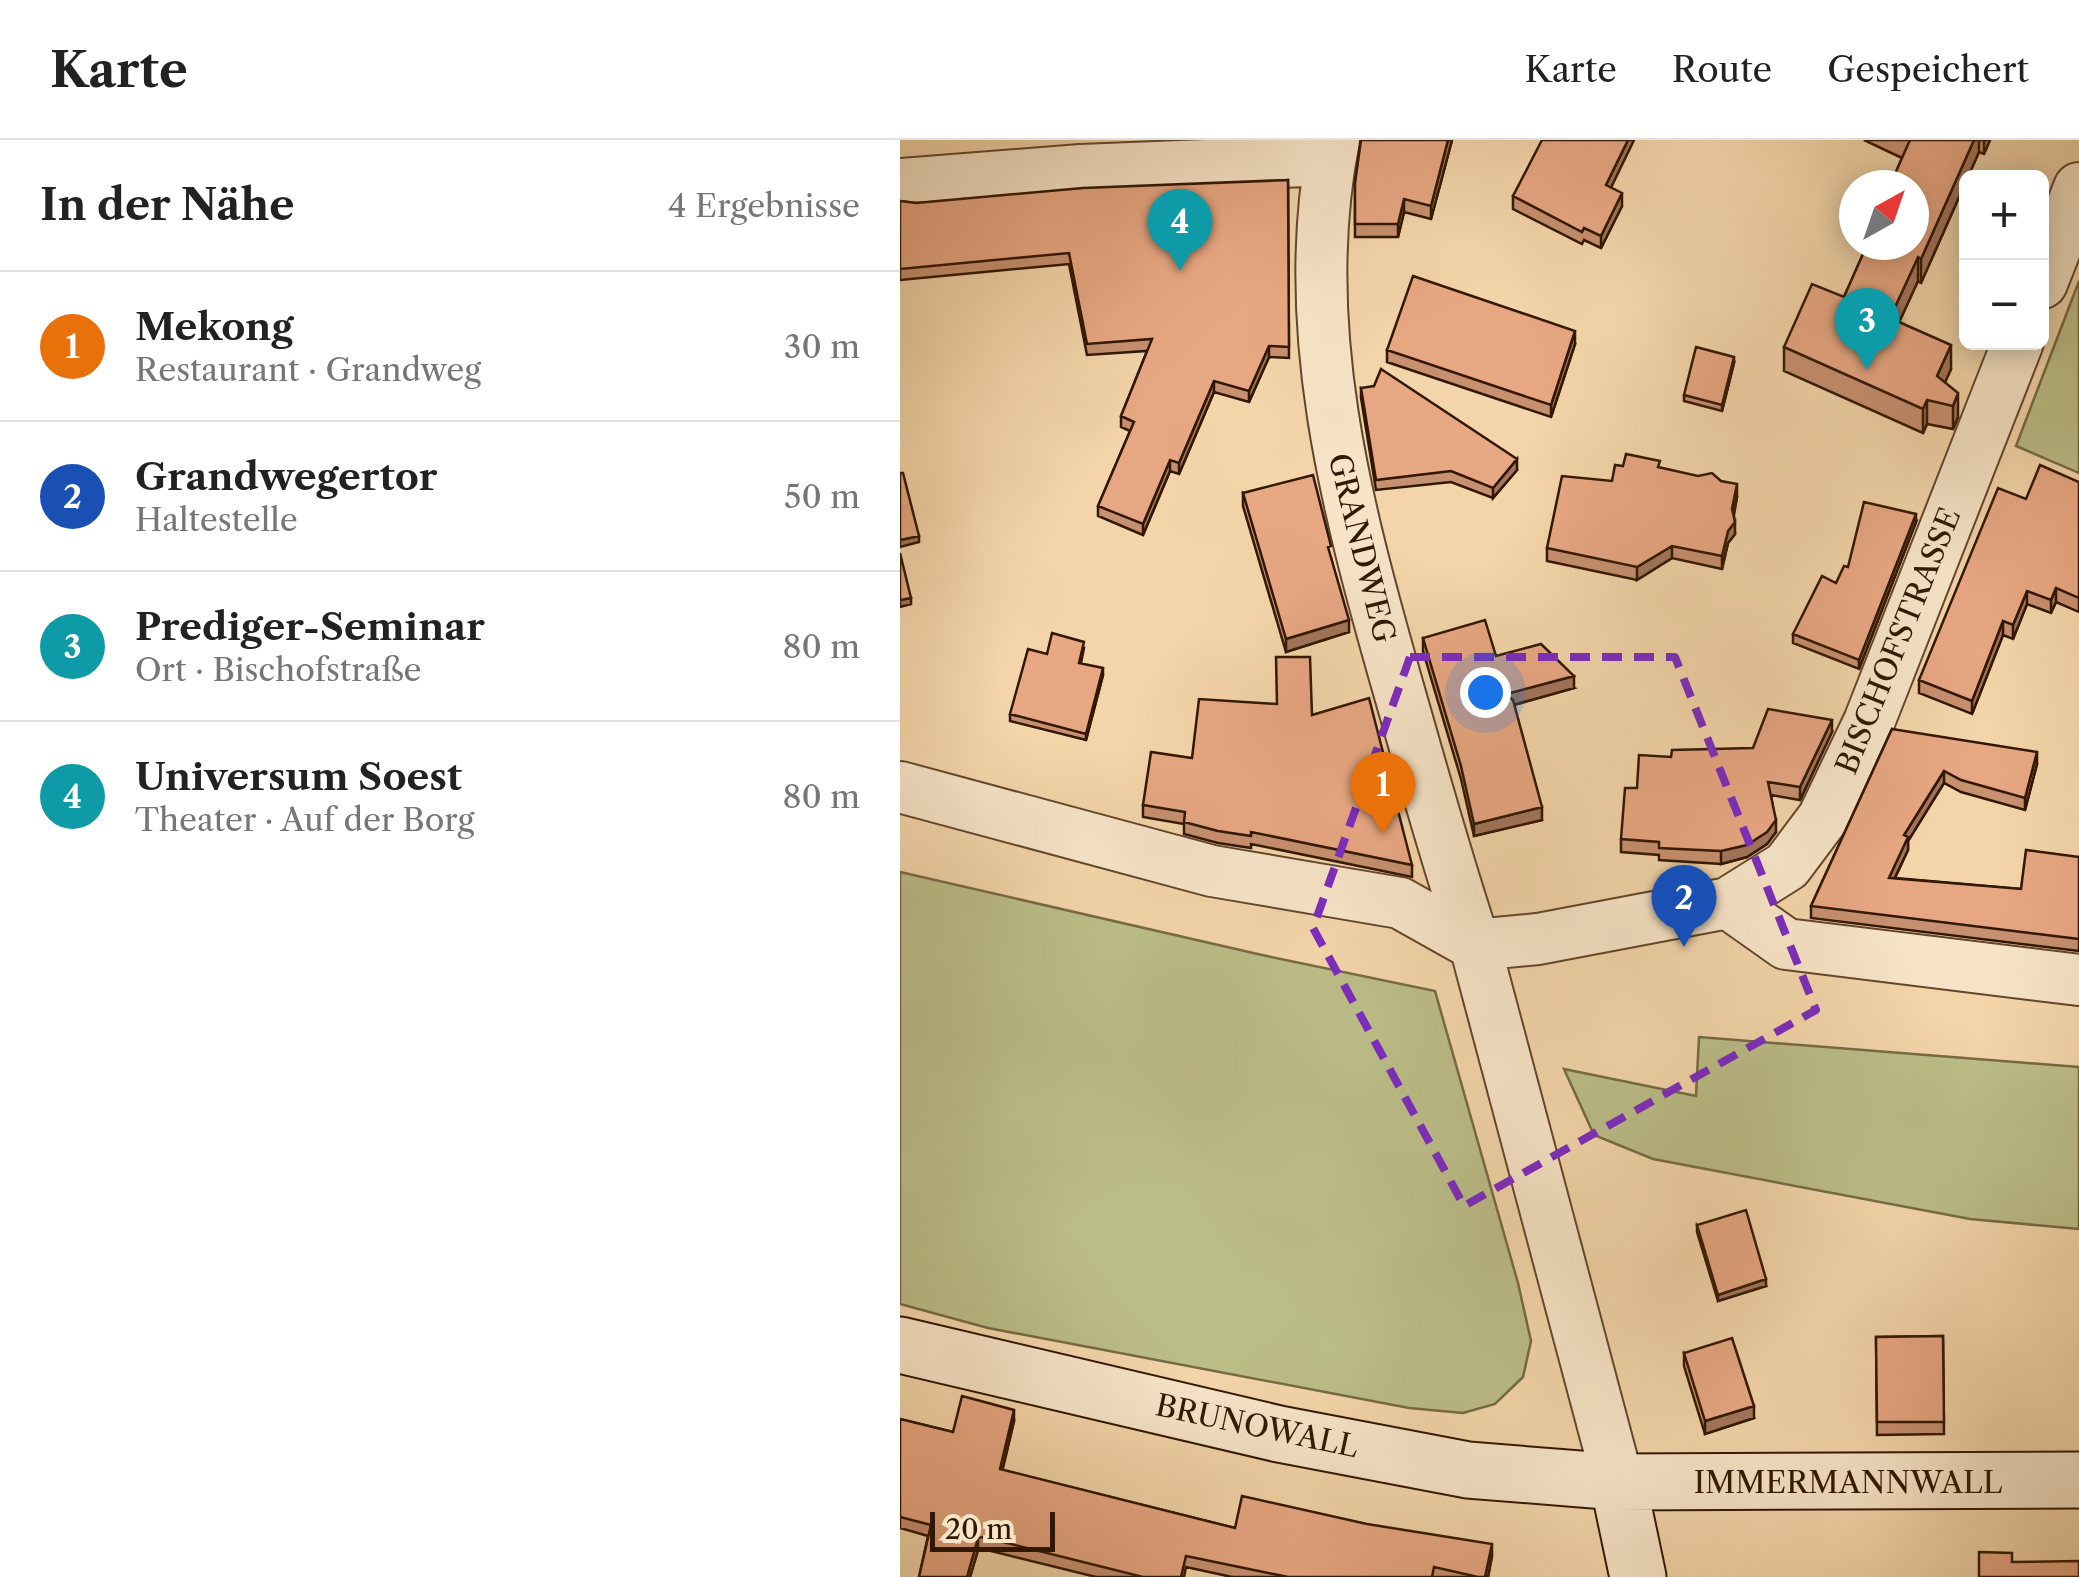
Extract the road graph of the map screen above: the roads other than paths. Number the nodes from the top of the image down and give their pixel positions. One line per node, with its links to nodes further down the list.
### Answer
1 (1332, 150): 2 (street); 9 (street, GRANDWEG)
2 (1048, 156): 3 (street)
3 (900, 184)
4 (2079, 188): 5 (street)
5 (2049, 265)
6 (2015, 350): 8 (street, BISCHOFSTRASSE)
7 (900, 787): 9 (street)
8 (1728, 903): 9 (street); 10 (street)
9 (1475, 945): 13 (street, GRANDWEG)
10 (2079, 980)
11 (900, 1344): 13 (street, BRUNOWALL)
12 (2079, 1480): 13 (street, IMMERMANNWALL)
13 (1618, 1482): 14 (street)
14 (1638, 1577)

